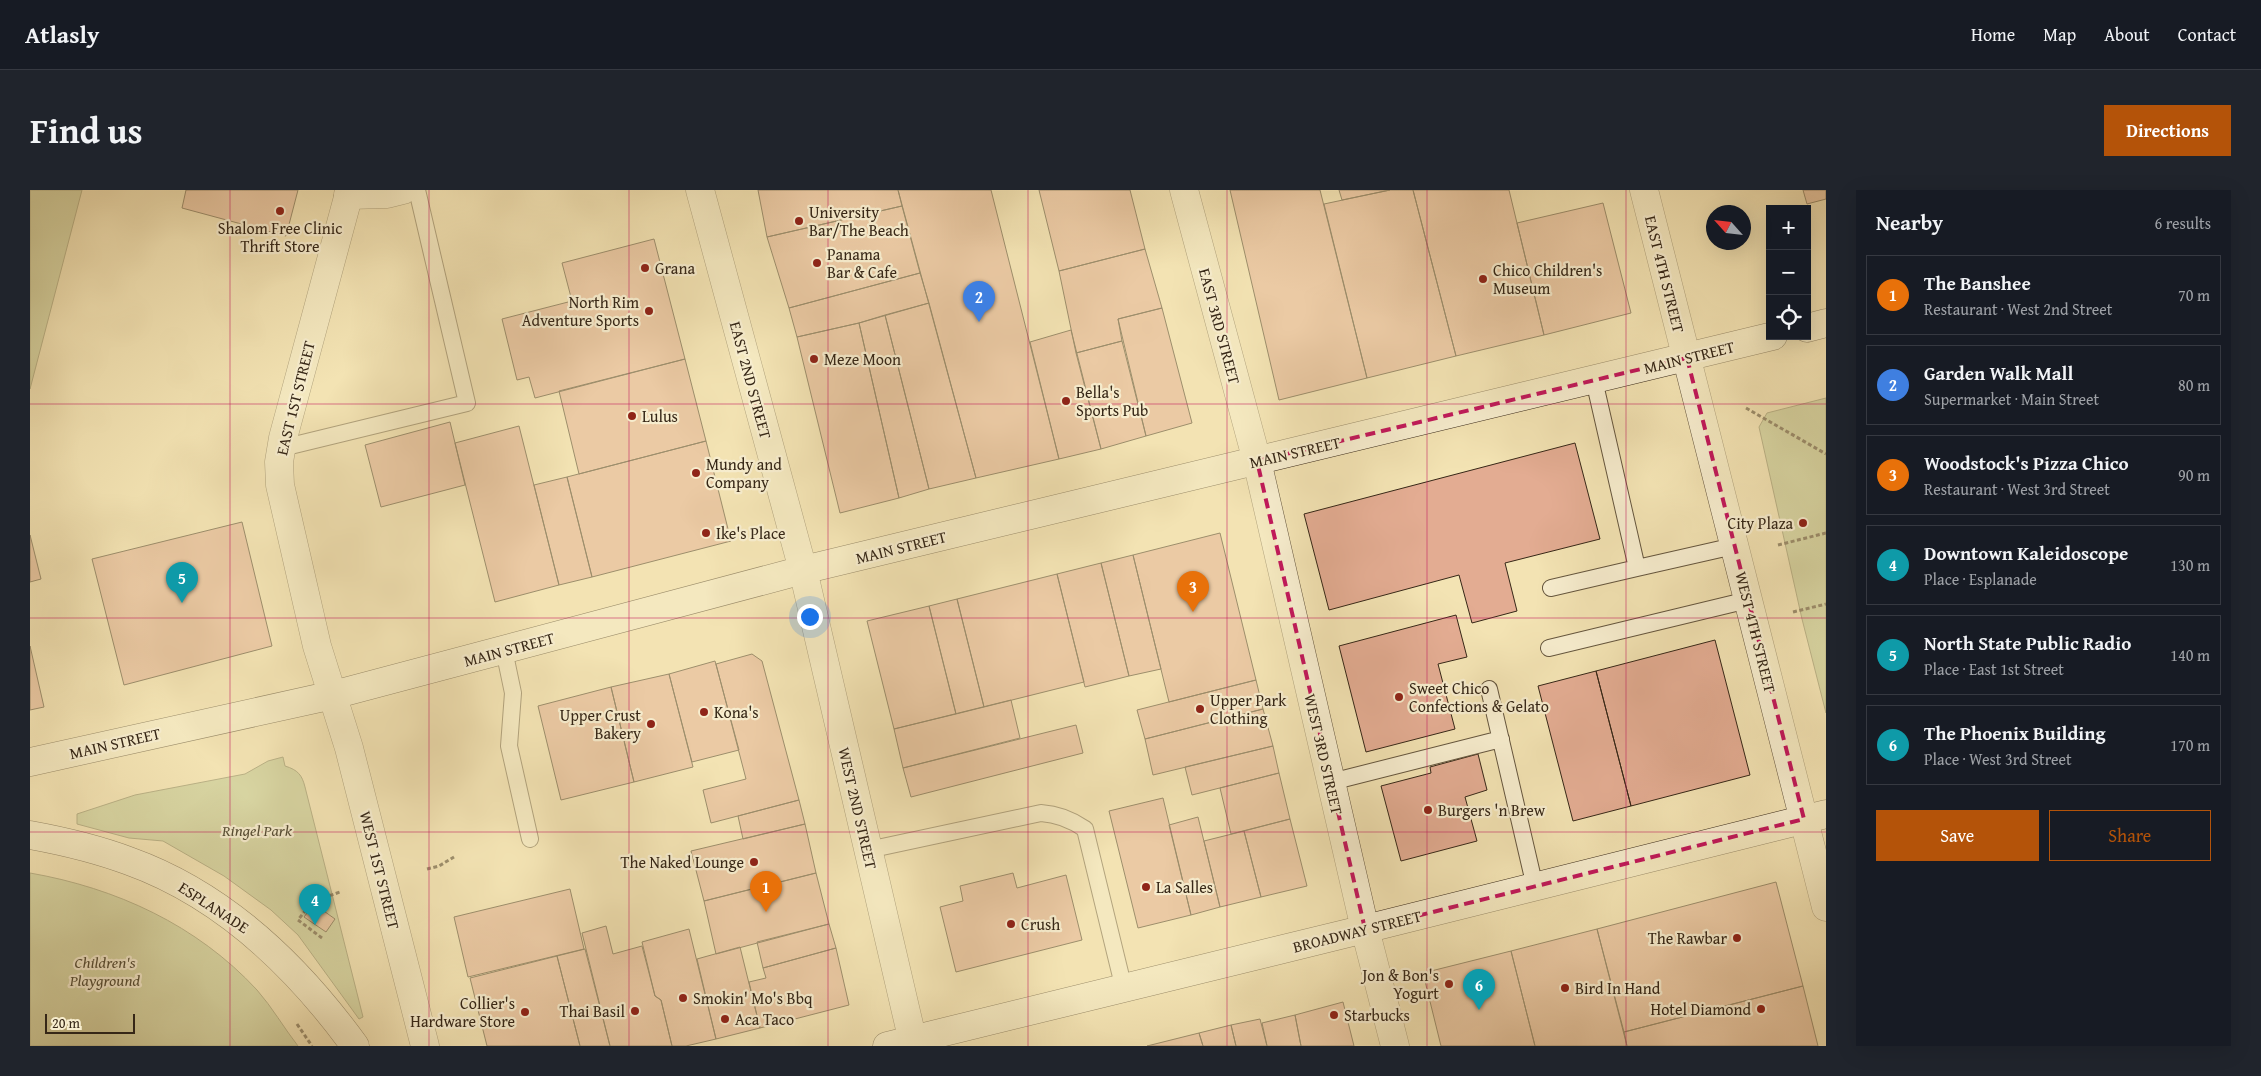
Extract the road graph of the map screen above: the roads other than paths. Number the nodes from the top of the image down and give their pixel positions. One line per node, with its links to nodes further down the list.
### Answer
1 (402, 190): 6 (street)
2 (416, 190): 12 (lane)
3 (700, 190): 16 (street, EAST 2ND STREET)
4 (1184, 190): 13 (street, EAST 3RD STREET)
5 (1644, 190): 10 (street, EAST 4TH STREET)
6 (349, 192): 12 (street, EAST 1ST STREET)
7 (1826, 323): 8 (street)
8 (1811, 327)
9 (1766, 338): 10 (street, MAIN STREET)
10 (1686, 358): 11 (street, MAIN STREET); 14 (street, WEST 4TH STREET)
11 (1594, 380): 13 (street, MAIN STREET); 15 (lane)
12 (282, 448): 22 (street, EAST 1ST STREET)
13 (1257, 461): 16 (street, MAIN STREET); 25 (street, WEST 3RD STREET)
14 (1734, 546): 15 (lane); 18 (street, WEST 4TH STREET)
15 (1637, 568): 17 (lane)
16 (803, 570): 20 (street, MAIN STREET); 29 (street, WEST 2ND STREET)
17 (1551, 588)
18 (1748, 600): 19 (lane); 26 (street, WEST 4TH STREET)
19 (1549, 648)
20 (504, 650): 22 (street, MAIN STREET); 28 (lane)
21 (1489, 688): 23 (lane)
22 (333, 695): 24 (street, MAIN STREET); 36 (street, WEST 1ST STREET)
23 (1501, 739): 25 (lane); 30 (lane)
24 (30, 762)
25 (1331, 782): 32 (street, WEST 3RD STREET)
26 (1815, 816): 30 (street, BROADWAY STREET); 31 (street, WEST 4TH STREET)
27 (30, 835): 35 (street, ESPLANADE)
28 (530, 839)
29 (868, 850): 33 (lane); 34 (street, WEST 2ND STREET)
30 (1535, 886): 32 (street, BROADWAY STREET)
31 (1826, 907)
32 (1365, 930): 33 (street, BROADWAY STREET); 37 (street, WEST 3RD STREET)
33 (1124, 988): 34 (street, BROADWAY STREET)
34 (904, 1044)
35 (355, 1046)
36 (425, 1046)
37 (1395, 1046)

